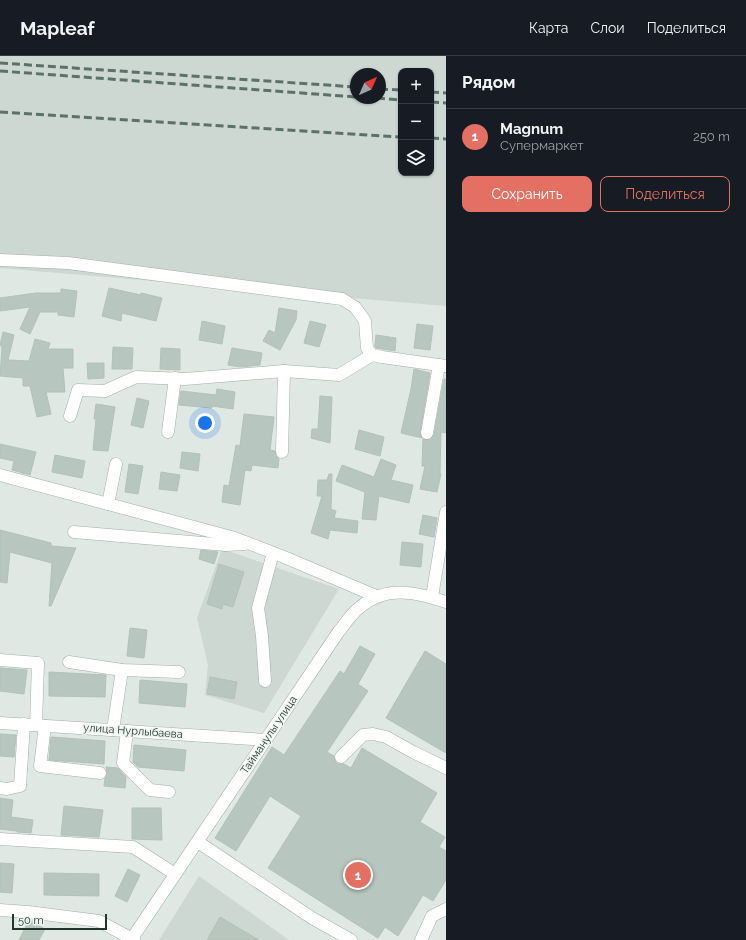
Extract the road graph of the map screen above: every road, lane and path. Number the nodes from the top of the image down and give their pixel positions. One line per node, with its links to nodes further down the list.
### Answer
1 (0, 260): 2 (street)
2 (372, 355): 3 (street); 4 (street)
3 (443, 366): 8 (street)
4 (284, 371): 5 (street); 9 (street)
5 (175, 378): 6 (street); 7 (street)
6 (70, 416)
7 (168, 432)
8 (427, 433)
9 (282, 452)
10 (116, 464): 12 (street)
11 (0, 475): 12 (street)
12 (108, 504): 15 (street)
13 (446, 512): 17 (street)
14 (74, 532): 15 (street)
15 (252, 544): 16 (street)
16 (273, 553): 18 (street); 25 (street)
17 (442, 566): 19 (street)
18 (376, 596): 19 (street, Тайманулы улица); 30 (street, Тайманулы улица)
19 (432, 598): 20 (street, Тайманулы улица)
20 (446, 602)
21 (0, 660): 27 (street)
22 (69, 662): 23 (street)
23 (122, 670): 24 (street); 28 (street)
24 (179, 672)
25 (265, 681)
26 (0, 723): 27 (street, улица Нурлыбаева)
27 (35, 725): 28 (street, улица Нурлыбаева); 33 (street); 34 (street)
28 (113, 730): 29 (street, улица Нурлыбаева)
29 (127, 731): 30 (street, улица Нурлыбаева); 35 (street)
30 (266, 740): 37 (street, Тайманулы улица)
31 (341, 757): 32 (street)
32 (446, 768)
33 (100, 773)
34 (0, 788)
35 (169, 792)
36 (0, 839): 38 (street)
37 (198, 842): 38 (street, Тайманулы улица); 42 (street)
38 (175, 874): 41 (street, Тайманулы улица)
39 (446, 909): 43 (street)
40 (0, 910): 41 (street)
41 (132, 940)
42 (351, 940)
43 (421, 940)

